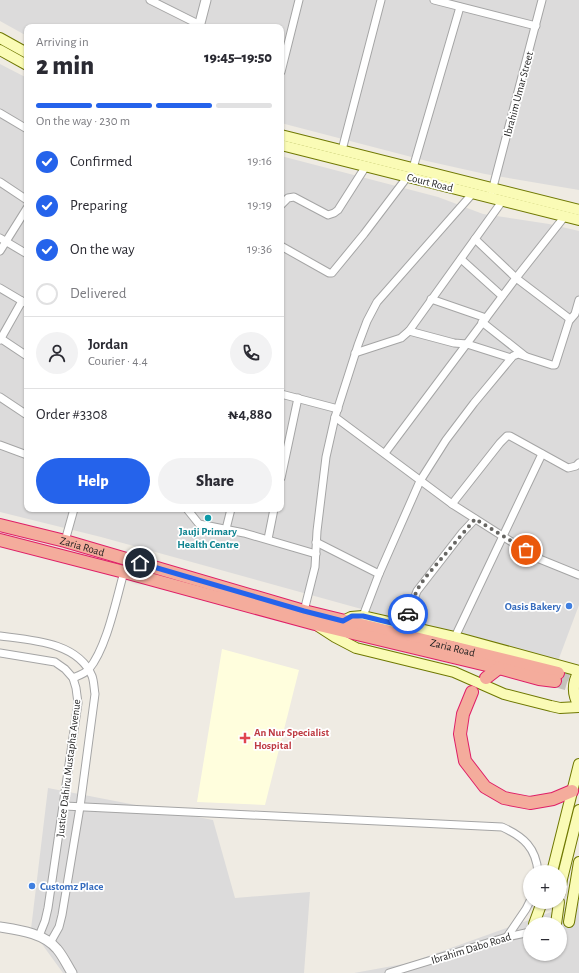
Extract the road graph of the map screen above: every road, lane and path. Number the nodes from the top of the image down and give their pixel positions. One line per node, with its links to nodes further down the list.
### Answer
1 (150, 0): 8 (street)
2 (206, 0): 9 (street)
3 (299, 0): 14 (street)
4 (381, 0): 20 (street)
5 (434, 0): 7 (street)
6 (542, 0): 10 (street, Ibrahim Umar Street)
7 (460, 7): 10 (street); 22 (street)
8 (195, 24)
9 (200, 24)
10 (536, 26): 25 (street, Ibrahim Umar Street)
11 (0, 38): 13 (main road)
12 (0, 50): 15 (main road)
13 (24, 51)
14 (284, 60)
15 (24, 63)
16 (0, 113): 17 (street)
17 (24, 127)
18 (284, 136): 20 (main road, Court Road)
19 (284, 146): 21 (main road, Court Road)
20 (342, 150): 22 (main road, Court Road)
21 (366, 166): 22 (main road, Court Road); 28 (street)
22 (411, 172): 24 (main road, Court Road); 25 (main road, Court Road); 35 (street)
23 (0, 182): 26 (street)
24 (473, 193): 25 (main road, Court Road); 51 (street)
25 (492, 193): 27 (main road, Court Road); 29 (main road, Court Road)
26 (24, 198)
27 (503, 200): 31 (main road, Court Road); 33 (street)
28 (284, 202)
29 (579, 210)
30 (24, 212): 34 (street)
31 (565, 216): 32 (main road, Court Road); 39 (street)
32 (579, 220)
33 (475, 239): 38 (street); 39 (street)
34 (3, 240): 36 (street); 37 (street)
35 (284, 248)
36 (0, 251)
37 (24, 252)
38 (461, 259): 41 (street); 42 (street)
39 (516, 278): 41 (street); 46 (street)
40 (0, 288): 44 (street)
41 (502, 296): 47 (street)
42 (431, 299): 47 (street); 48 (street)
43 (579, 300): 46 (street)
44 (24, 301)
45 (24, 303): 49 (street)
46 (570, 319): 53 (street)
47 (484, 320): 50 (street); 53 (street)
48 (409, 331): 50 (street); 51 (street)
49 (0, 339): 52 (street)
50 (467, 344): 54 (street); 62 (street)
51 (355, 353): 58 (street)
52 (24, 354)
53 (526, 357): 54 (street)
54 (511, 358): 67 (street)
55 (284, 395): 57 (street)
56 (0, 397): 59 (street)
57 (298, 398): 58 (street); 66 (street)
58 (338, 409): 60 (street)
59 (24, 413)
60 (336, 417): 62 (street); 82 (street)
61 (0, 445): 63 (street)
62 (385, 453): 67 (street)
63 (24, 454)
64 (542, 454): 65 (street); 68 (street); 78 (street)
65 (579, 463)
66 (284, 464)
67 (420, 481): 68 (street); 85 (street)
68 (452, 504): 75 (street)
69 (73, 512): 81 (street)
70 (189, 512): 74 (street)
71 (195, 512): 74 (street)
72 (230, 512): 77 (street)
73 (273, 512): 79 (street)
74 (194, 518): 77 (street)
75 (475, 519): 78 (street); 91 (street)
76 (0, 525): 81 (highway, Zaria Road)
77 (226, 529): 79 (street)
78 (502, 536): 86 (street); 93 (street)
79 (268, 539): 83 (street)
80 (0, 540): 84 (highway, Zaria Road)
81 (65, 541): 87 (highway, Zaria Road)
82 (316, 542): 83 (street); 85 (street)
83 (316, 554): 87 (street)
84 (124, 572): 90 (highway, Zaria Road); 96 (street)
85 (379, 574): 88 (street)
86 (579, 575)
87 (304, 611): 89 (highway, Zaria Road)
88 (363, 616): 89 (main road); 91 (main road)
89 (343, 621): 95 (highway, Zaria Road)
90 (315, 624): 95 (highway, Zaria Road); 101 (main road)
91 (404, 626): 93 (main road)
92 (0, 636): 96 (street)
93 (455, 637): 97 (main road)
94 (0, 653): 98 (street)
95 (499, 668): 99 (highway)
96 (89, 670): 98 (street); 105 (street)
97 (579, 671): 101 (main road)
98 (73, 678): 104 (street, Justice Dahiru Mustapha Avenue)
99 (486, 678)
100 (472, 692): 103 (highway)
101 (579, 706)
102 (579, 764): 103 (main road)
103 (572, 791): 109 (main road)
104 (64, 806): 105 (street); 115 (street, Justice Dahiru Mustapha Avenue)
105 (80, 807): 108 (street); 117 (street)
106 (579, 810): 110 (main road)
107 (579, 862): 112 (main road)
108 (537, 865)
109 (554, 865)
110 (565, 865)
111 (526, 909): 116 (street)
112 (569, 922)
113 (0, 927): 115 (street)
114 (523, 934): 116 (street, Ibrahim Dabo Road)
115 (39, 936): 117 (street)
116 (508, 937): 119 (street, Ibrahim Dabo Road)
117 (50, 943): 118 (street)
118 (72, 973)
119 (389, 973)

